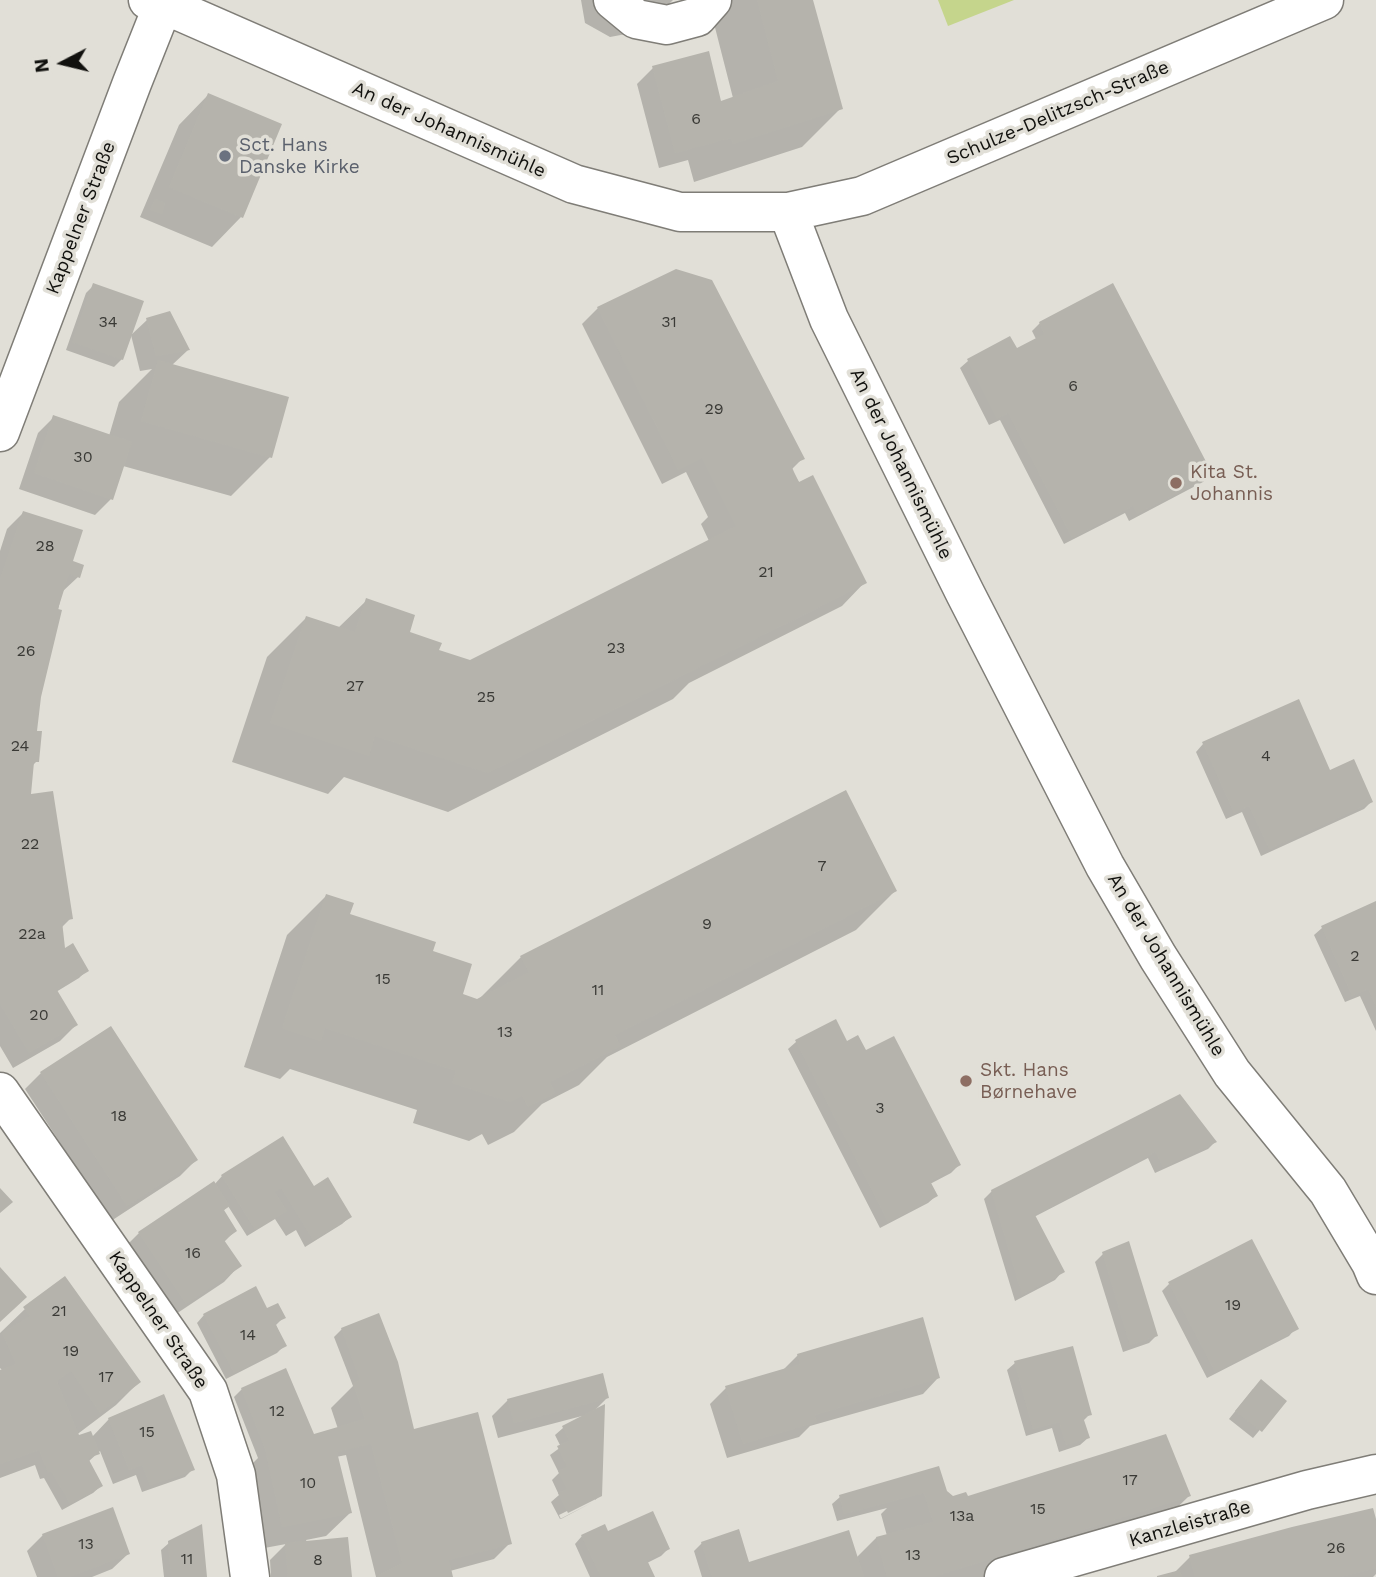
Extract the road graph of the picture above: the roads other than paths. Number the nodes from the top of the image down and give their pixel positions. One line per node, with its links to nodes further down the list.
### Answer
1 (612, 0): 2 (street)
2 (712, 0)
3 (1324, 0): 5 (street, Schulze-Delitzsch-Straße)
4 (159, 1): 5 (street, An der Johannismühle); 6 (street, Kappelner Straße)
5 (788, 212): 8 (street, An der Johannismühle)
6 (0, 432)
7 (0, 1092): 10 (street, Kappelner Straße)
8 (1376, 1275)
9 (1376, 1474): 11 (street, Kanzleistraße)
10 (250, 1577)
11 (1004, 1577)

